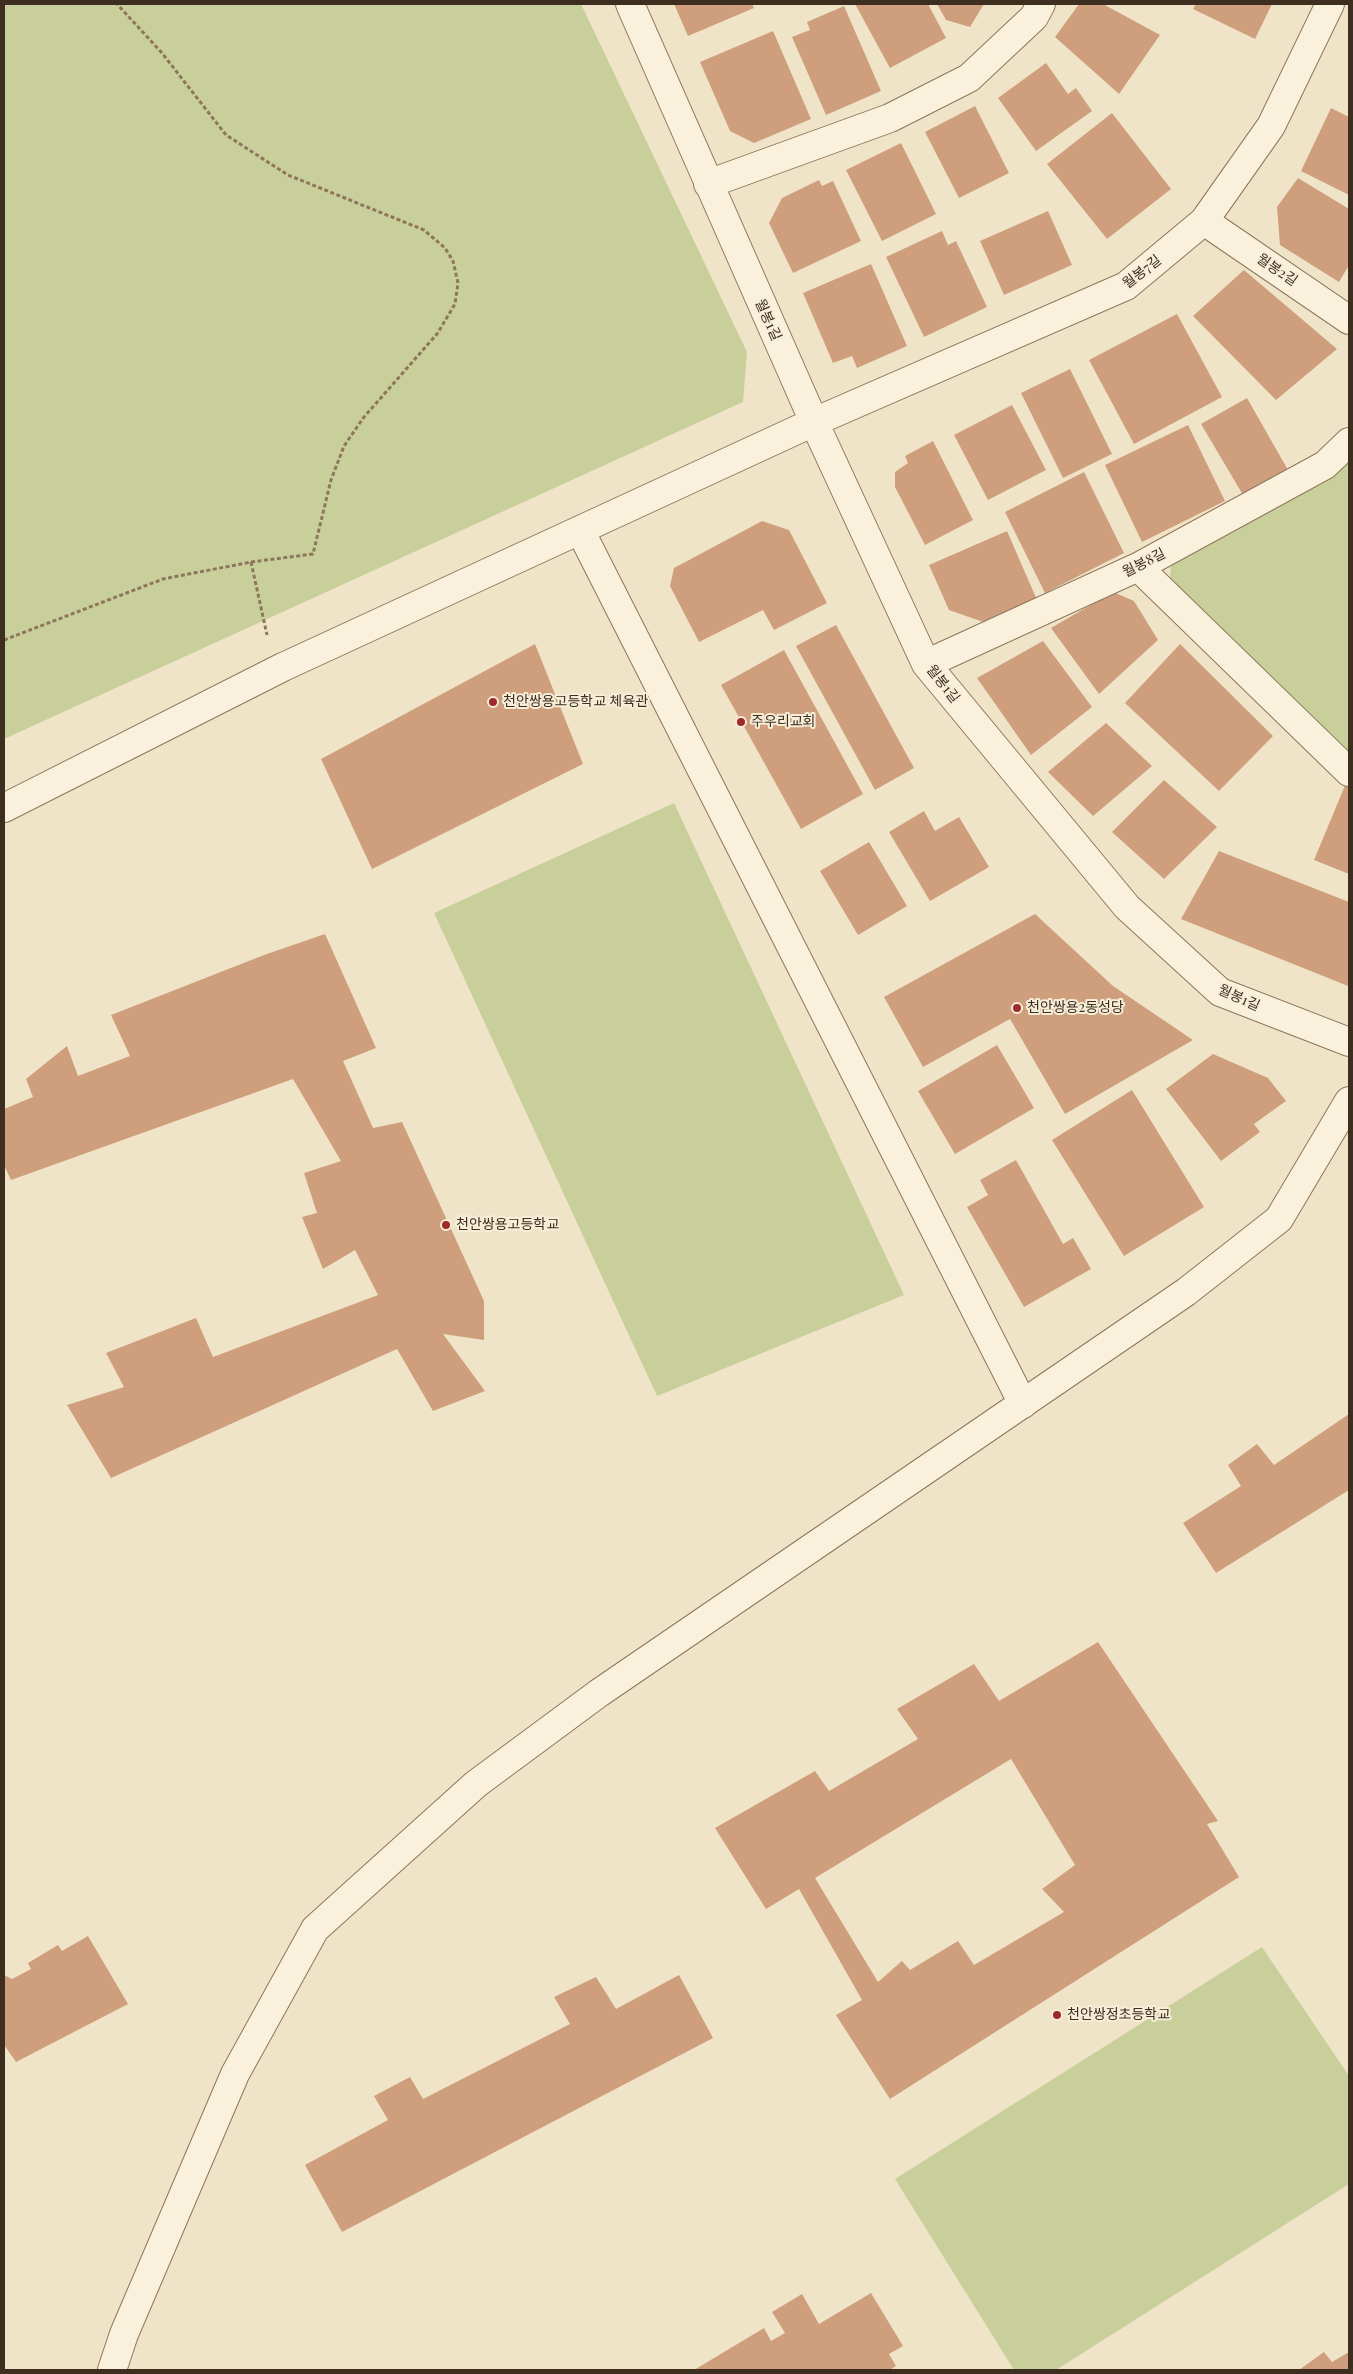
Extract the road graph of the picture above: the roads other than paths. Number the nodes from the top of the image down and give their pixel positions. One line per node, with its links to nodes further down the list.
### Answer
1 (630, 4): 4 (street, 월봉1길)
2 (1041, 4): 4 (street)
3 (1330, 4): 5 (street, 월봉7길)
4 (708, 184): 7 (street, 월봉1길)
5 (1204, 221): 6 (street, 월봉2길); 7 (street, 월봉7길)
6 (1349, 320)
7 (814, 422): 9 (street, 월봉7길); 11 (street, 월봉1길)
8 (1349, 442): 10 (street, 월봉8길)
9 (580, 530): 13 (street, 월봉7길); 16 (street)
10 (1138, 567): 11 (street, 월봉8길); 12 (street)
11 (926, 664): 14 (street, 월봉1길)
12 (1349, 772)
13 (4, 808)
14 (1349, 1042)
15 (1349, 1101): 16 (street)
16 (1023, 1404): 17 (street)
17 (112, 2370)

